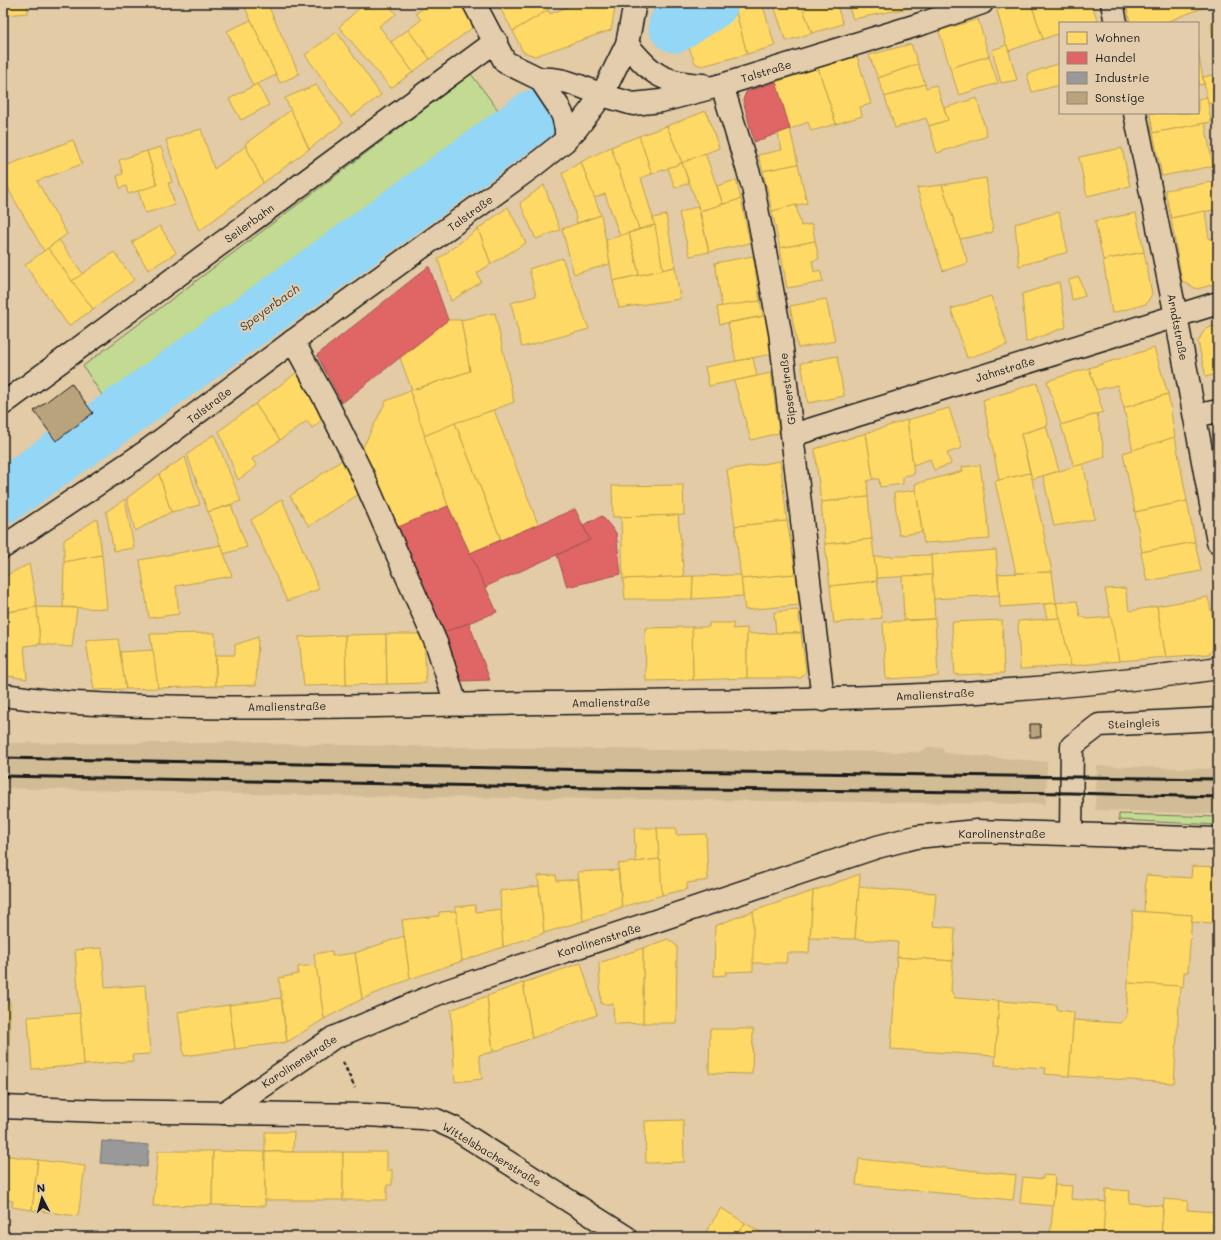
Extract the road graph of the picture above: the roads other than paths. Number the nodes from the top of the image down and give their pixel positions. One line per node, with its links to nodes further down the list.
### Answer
1 (474, 3): 6 (street)
2 (635, 3): 7 (street)
3 (982, 3): 9 (street, Talstraße)
4 (1112, 3): 5 (street)
5 (1116, 22)
6 (496, 41): 8 (street); 16 (street, Seilerbahn)
7 (627, 44): 9 (street); 10 (street)
8 (540, 79): 10 (street); 12 (street)
9 (722, 85): 10 (street, Talstraße); 19 (street, Gipserstraße)
10 (602, 95): 12 (street, Talstraße)
11 (1134, 114): 14 (street, Arndtstraße)
12 (566, 139): 15 (street, Talstraße)
13 (1218, 303): 14 (street, Jahnstraße)
14 (1176, 316): 18 (street, Arndtstraße); 19 (street, Jahnstraße)
15 (293, 341): 21 (street, Talstraße); 25 (street)
16 (3, 404)
17 (1218, 411): 18 (street)
18 (1194, 416): 20 (street, Arndtstraße)
19 (793, 435): 24 (street, Gipserstraße)
20 (1218, 542)
21 (3, 547)
22 (1218, 668): 24 (street, Amalienstraße)
23 (3, 695): 25 (street, Amalienstraße)
24 (822, 700): 25 (street, Amalienstraße)
25 (456, 704)
26 (1218, 719): 27 (street, Steingleis)
27 (1071, 833): 28 (street, Karolinenstraße); 30 (street, Karolinenstraße)
28 (1218, 838)
29 (3, 1107): 30 (street)
30 (224, 1113): 31 (street, Wittelsbacherstraße)
31 (626, 1237)

